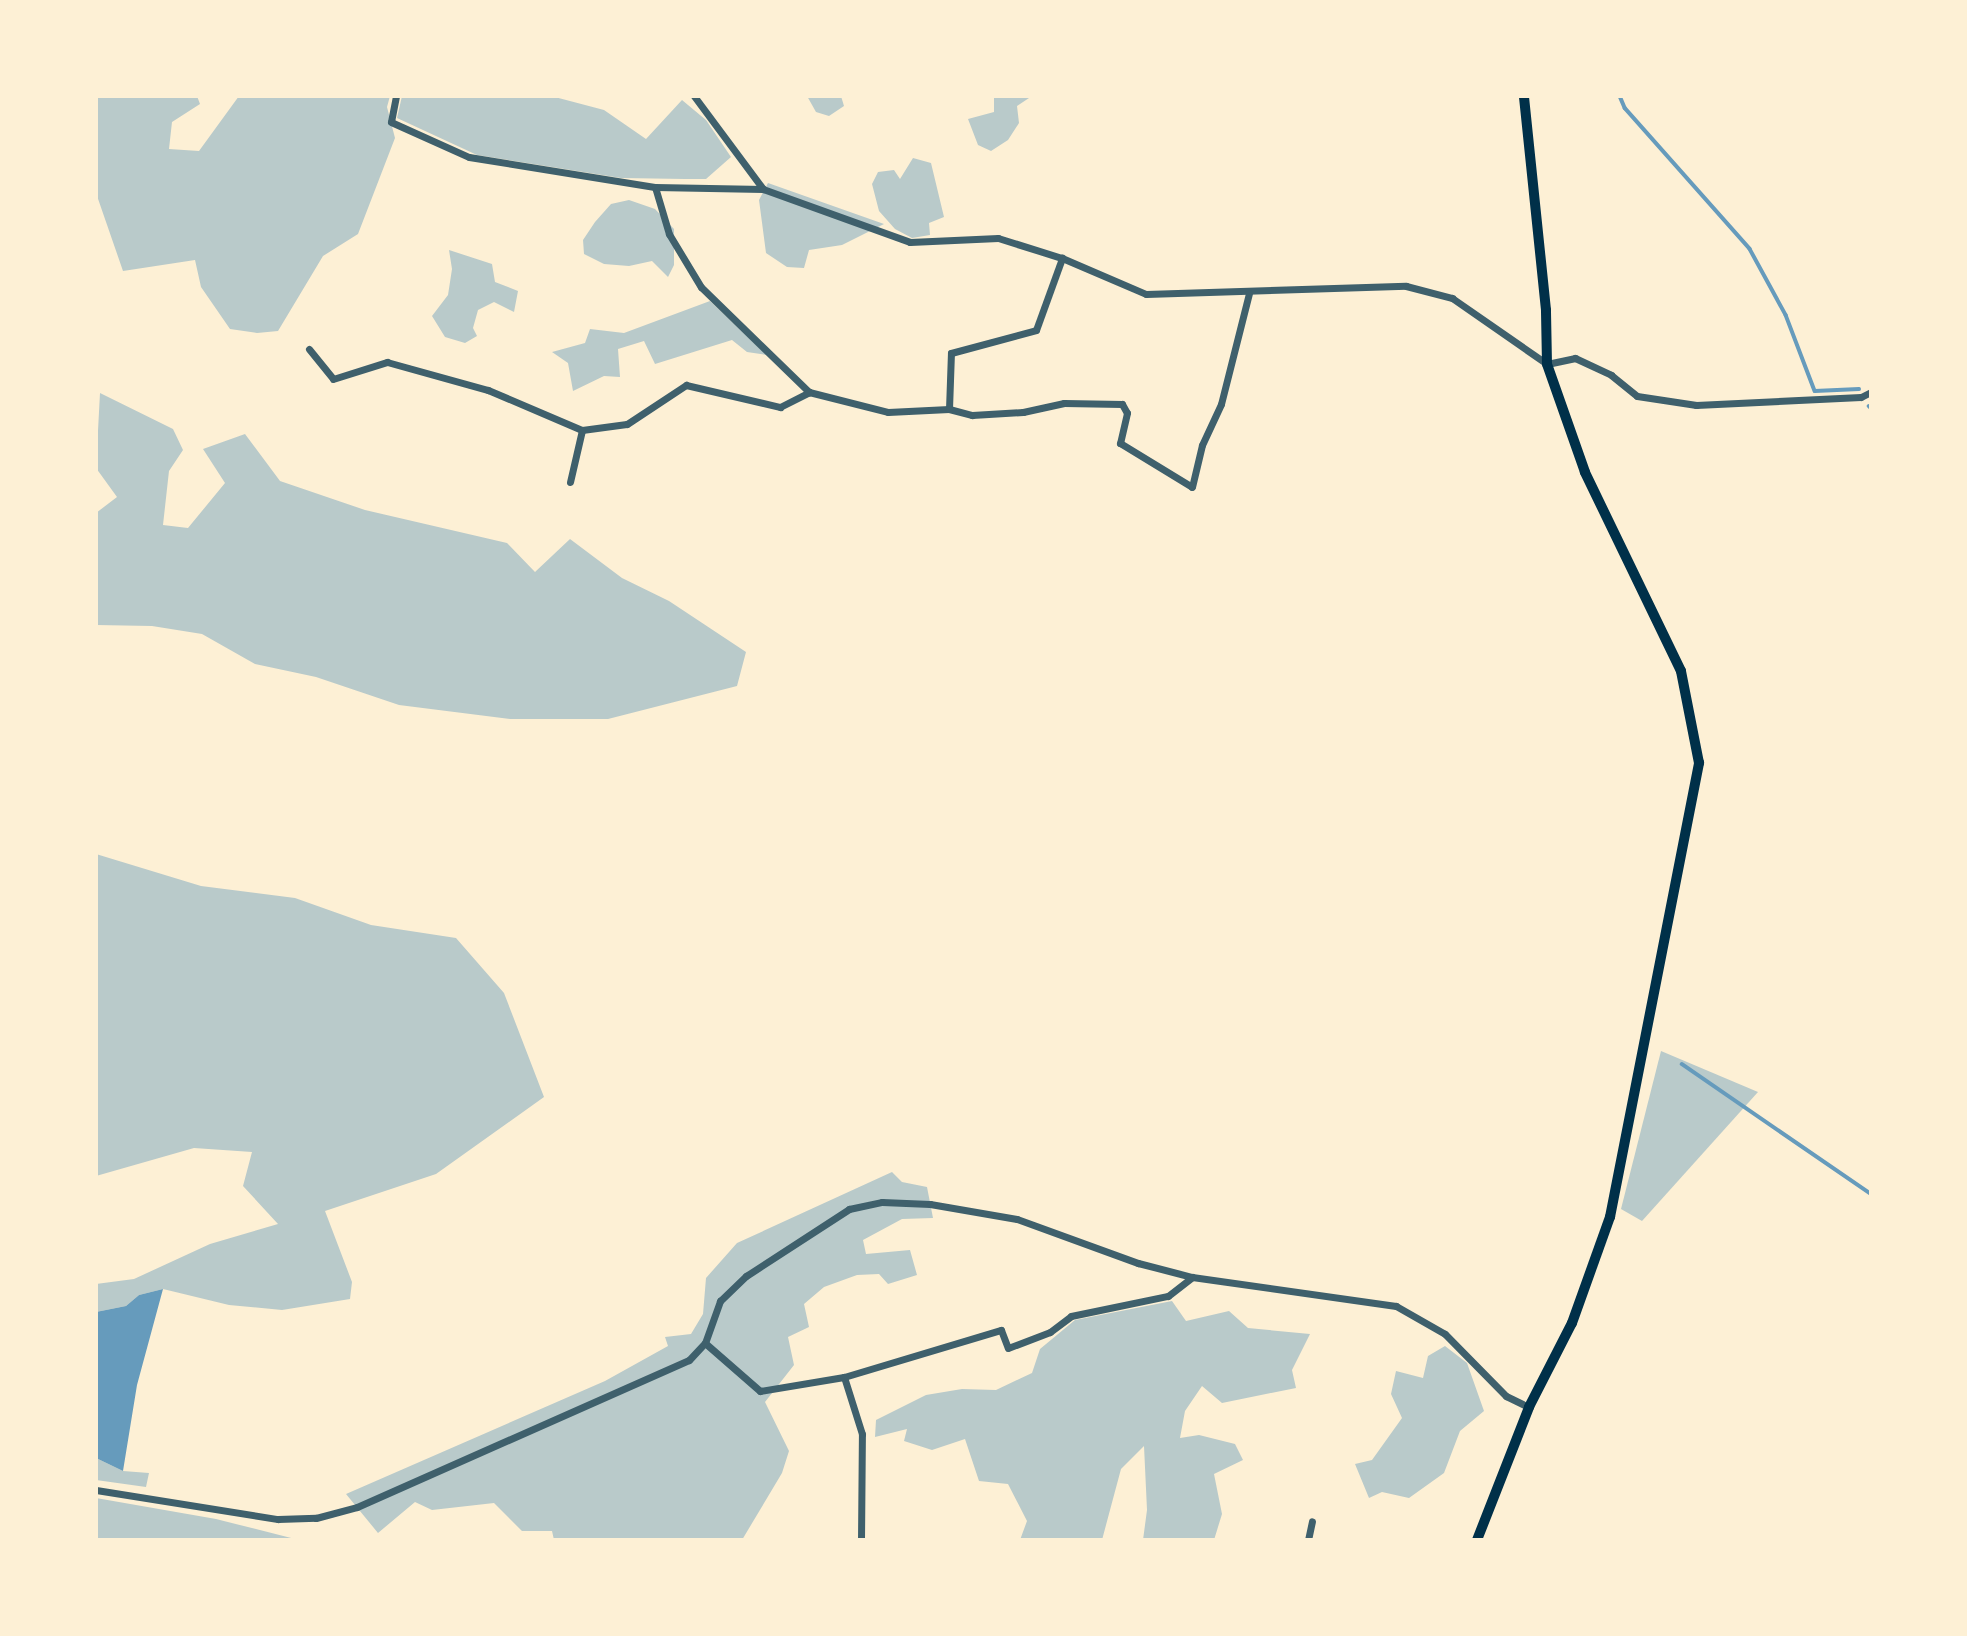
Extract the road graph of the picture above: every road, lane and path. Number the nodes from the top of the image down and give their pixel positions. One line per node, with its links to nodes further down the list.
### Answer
1 (396, 96): 4 (street)
2 (694, 96): 5 (street)
3 (1524, 96): 9 (main road)
4 (655, 187): 5 (street); 10 (street)
5 (763, 189): 6 (street)
6 (1062, 258): 7 (street); 12 (street)
7 (1249, 293): 9 (street); 12 (street)
8 (309, 349): 13 (street)
9 (1547, 364): 11 (street); 18 (main road)
10 (810, 392): 12 (street); 13 (street)
11 (1871, 392)
12 (949, 409)
13 (582, 430): 14 (street)
14 (570, 482)
15 (1192, 1277): 16 (street); 17 (street); 18 (street)
16 (705, 1343): 17 (street); 19 (street)
17 (844, 1377): 21 (street)
18 (1529, 1407): 23 (main road)
19 (96, 1490)
20 (1312, 1521): 22 (street)
21 (861, 1540)
22 (1308, 1540)
23 (1477, 1540)

